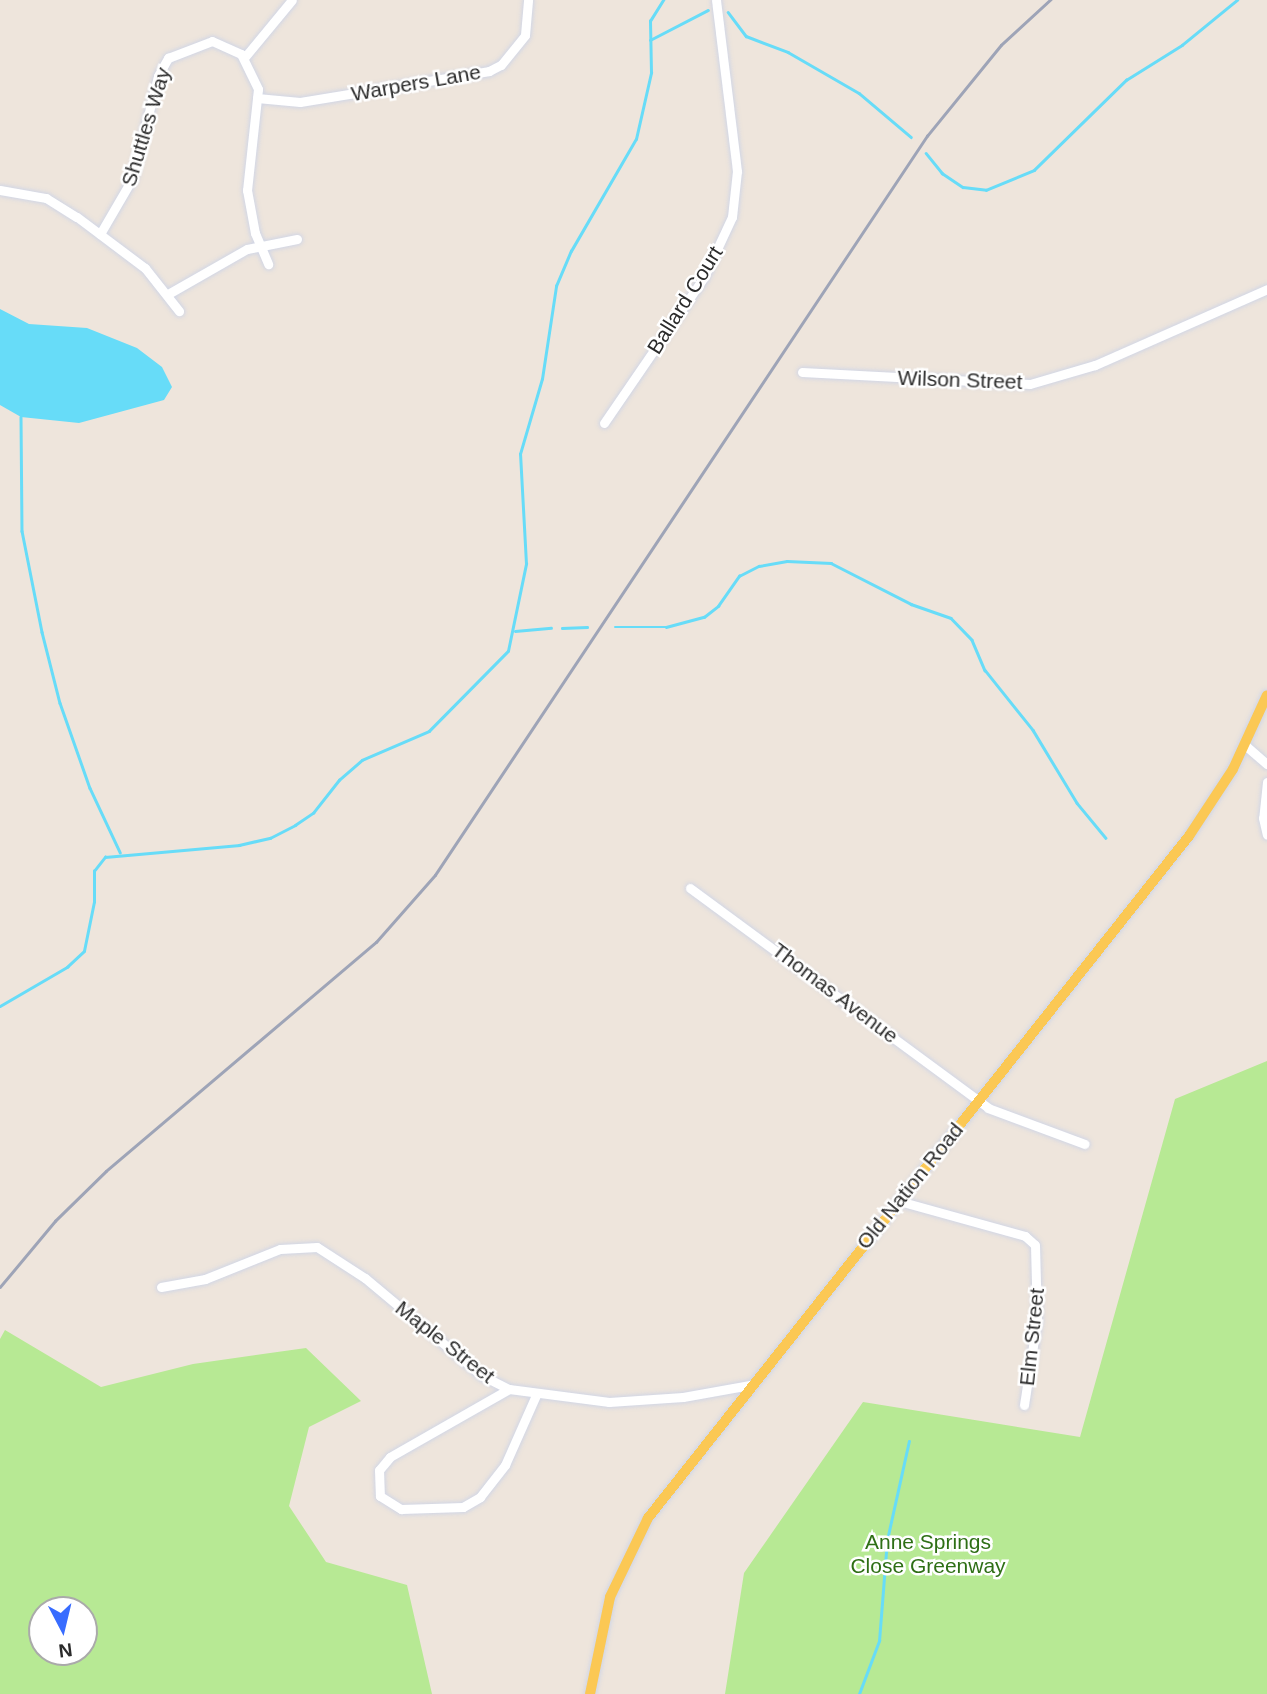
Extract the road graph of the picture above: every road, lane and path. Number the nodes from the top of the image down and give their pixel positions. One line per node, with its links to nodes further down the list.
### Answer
1 (292, 0): 4 (street)
2 (528, 0): 5 (street, Warpers Lane)
3 (716, 0): 15 (street, Ballard Court)
4 (244, 58): 5 (street); 7 (street, Shuttles Way)
5 (257, 98): 9 (street)
6 (0, 190): 7 (street)
7 (100, 234): 12 (street)
8 (297, 239): 9 (street)
9 (260, 245): 10 (street); 12 (street)
10 (268, 264)
11 (1267, 289): 14 (street, Wilson Street)
12 (168, 294): 13 (street)
13 (179, 311)
14 (802, 372)
15 (604, 423)
16 (1267, 695): 17 (main road, Old Nation Road)
17 (1246, 746): 18 (street); 22 (main road, Old Nation Road)
18 (1267, 764)
19 (1267, 782): 20 (street)
20 (1267, 835)
21 (690, 888): 22 (street, Thomas Avenue)
22 (978, 1100): 23 (street, Thomas Avenue); 24 (main road, Old Nation Road)
23 (1085, 1144)
24 (899, 1201): 26 (main road, Old Nation Road); 29 (street, Elm Street)
25 (161, 1287): 27 (street, Maple Street)
26 (750, 1385): 28 (street, Maple Street); 30 (main road, Old Nation Road)
27 (509, 1389): 28 (street, Maple Street); 28 (street)
28 (536, 1395)
29 (1024, 1405)
30 (590, 1694)

